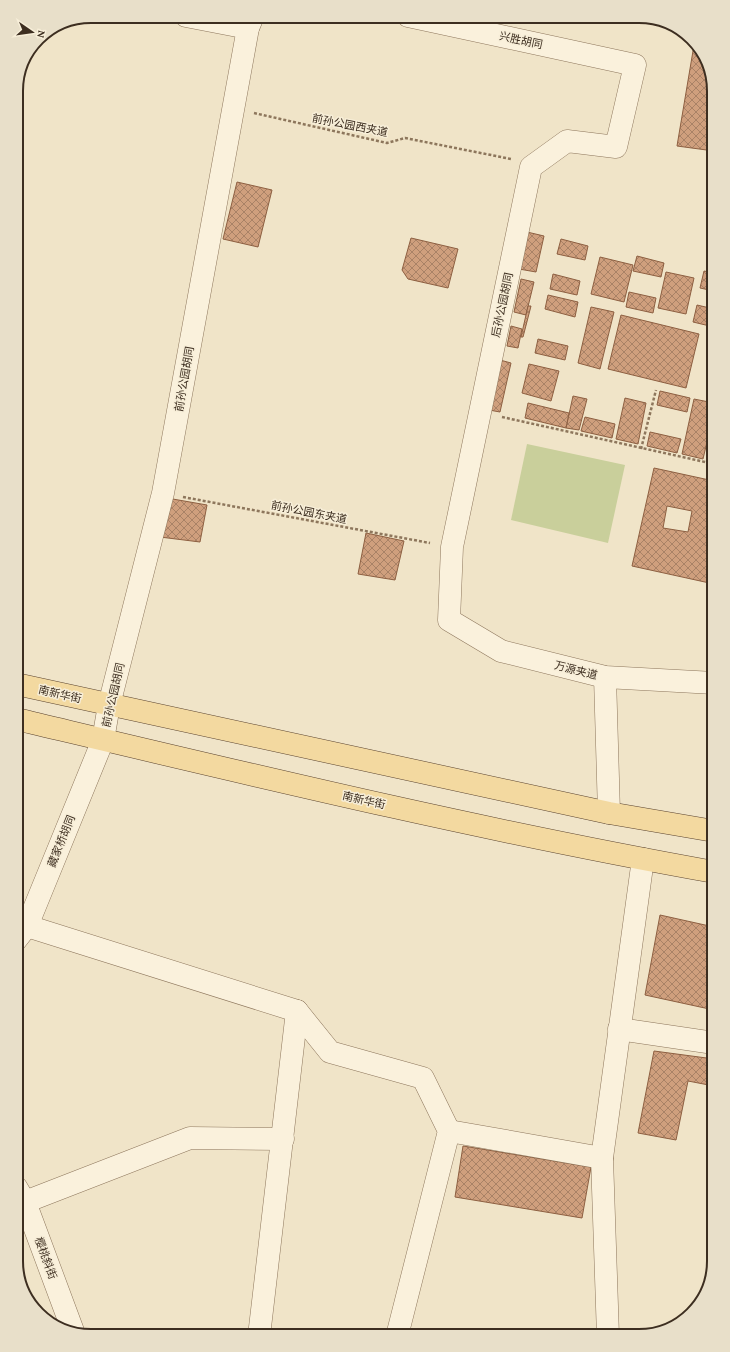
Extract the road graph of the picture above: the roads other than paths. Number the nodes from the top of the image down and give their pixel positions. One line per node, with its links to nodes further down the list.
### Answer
1 (251, 23): 8 (street, 前孙公园胡同)
2 (440, 23): 3 (street, 兴胜胡同)
3 (535, 164): 4 (street, 后孙公园胡同)
4 (449, 620): 5 (street, 万源夹道)
5 (605, 677): 6 (street, 万源夹道); 11 (street)
6 (707, 683)
7 (23, 686): 8 (main road, 南新华街)
8 (109, 705): 10 (street, 前孙公园胡同); 11 (main road, 南新华街)
9 (23, 722): 10 (main road, 南新华街)
10 (103, 740): 13 (main road, 南新华街); 15 (street, 藏家桥胡同)
11 (609, 813): 12 (main road, 南新华街)
12 (707, 830)
13 (643, 859): 14 (main road, 南新华街); 18 (street)
14 (707, 871)
15 (23, 928)
16 (23, 934): 17 (street)
17 (297, 1010): 20 (street); 21 (street)
18 (618, 1029): 19 (street); 22 (street)
19 (707, 1042)
20 (449, 1130): 22 (street); 27 (street)
21 (283, 1139): 23 (street); 26 (street)
22 (602, 1158): 28 (street)
23 (23, 1194)
24 (23, 1200): 25 (street, 樱桃斜街)
25 (71, 1326)
26 (260, 1329)
27 (399, 1329)
28 (608, 1329)

